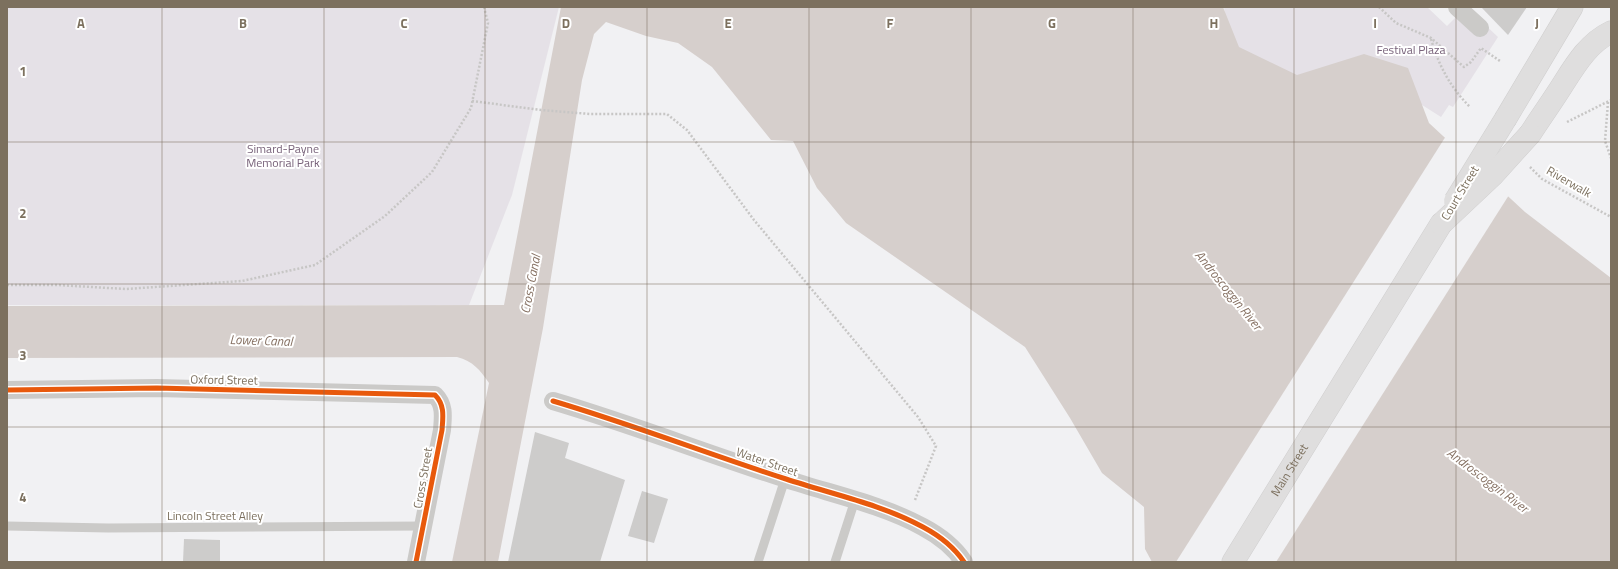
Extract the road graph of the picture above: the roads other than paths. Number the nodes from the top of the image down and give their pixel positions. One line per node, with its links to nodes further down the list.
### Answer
1 (1457, 7): 3 (street)
2 (1572, 7): 5 (highway, Court Street, bridge)
3 (1480, 28)
4 (1611, 32): 5 (highway, bridge)
5 (1441, 224): 6 (highway, Court Street)
6 (1347, 379): 18 (highway, Main Street)
7 (7, 390): 8 (street, Oxford Street)
8 (439, 399): 13 (street, Cross Street)
9 (553, 401): 10 (street, Water Street)
10 (785, 479): 11 (street, Water Street); 15 (lane)
11 (855, 500): 16 (lane); 17 (street, Water Street)
12 (7, 526): 13 (lane, Lincoln Street Alley)
13 (424, 526): 14 (street, Cross Street)
14 (416, 562)
15 (758, 562)
16 (835, 562)
17 (964, 562)
18 (1233, 562)

